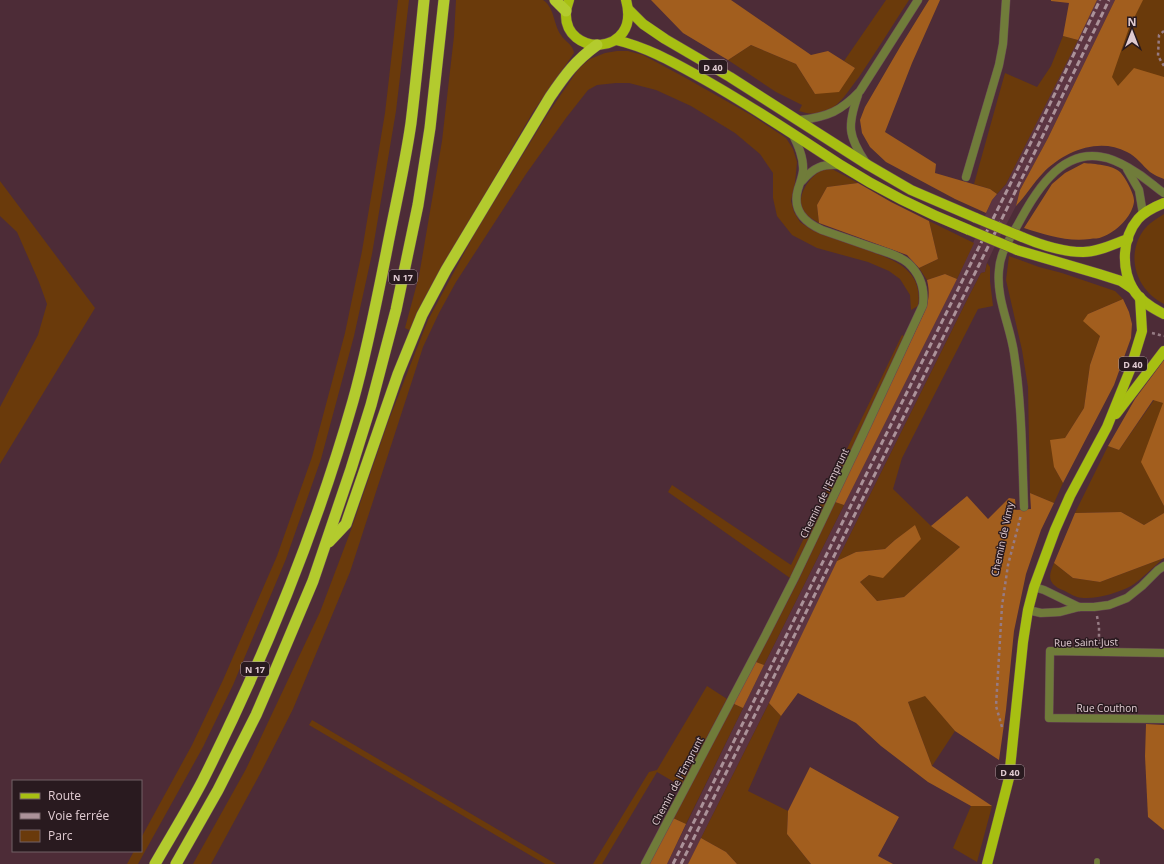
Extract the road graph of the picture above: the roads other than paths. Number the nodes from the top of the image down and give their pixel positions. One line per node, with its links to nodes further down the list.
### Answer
1 (424, 0): 37 (highway, N 17)
2 (444, 0): 29 (highway, N 17)
3 (555, 0): 8 (highway)
4 (569, 0): 8 (main road)
5 (918, 0): 11 (street)
6 (1006, 0): 17 (street)
7 (628, 5): 9 (main road); 12 (main road, D 40)
8 (566, 11): 10 (main road)
9 (616, 40): 10 (main road); 13 (main road, D 40)
10 (597, 45): 29 (highway)
11 (860, 91): 12 (street); 14 (street)
12 (800, 120): 14 (main road, D 40)
13 (792, 133): 15 (main road, D 40); 18 (street, Chemin de l'Emprunt)
14 (868, 164): 22 (main road, D 40, bridge)
15 (841, 165): 18 (street); 23 (main road, D 40, bridge)
16 (1126, 166): 19 (street, Chemin de Vimy); 21 (street); 28 (street, Chemin de Vimy)
17 (966, 178)
18 (801, 181): 39 (street, Chemin de l'Emprunt)
19 (1164, 193)
20 (1164, 203): 21 (main road)
21 (1143, 214): 22 (main road)
22 (1128, 239): 23 (main road)
23 (1133, 289): 24 (main road)
24 (1140, 298): 25 (main road); 27 (main road, D 40)
25 (1164, 314)
26 (1164, 351): 27 (main road, D 40)
27 (1107, 427): 31 (main road, D 40)
28 (1024, 506)
29 (325, 546): 38 (highway, N 17)
30 (1164, 566): 32 (street)
31 (1034, 587): 32 (street); 33 (main road, D 40)
32 (1079, 607): 33 (street)
33 (1028, 610): 40 (main road, D 40)
34 (1164, 653): 35 (street, Rue Saint-Just)
35 (1049, 718): 36 (street, Rue Couthon)
36 (1164, 719)
37 (155, 864)
38 (176, 864)
39 (644, 864)
40 (987, 864)

